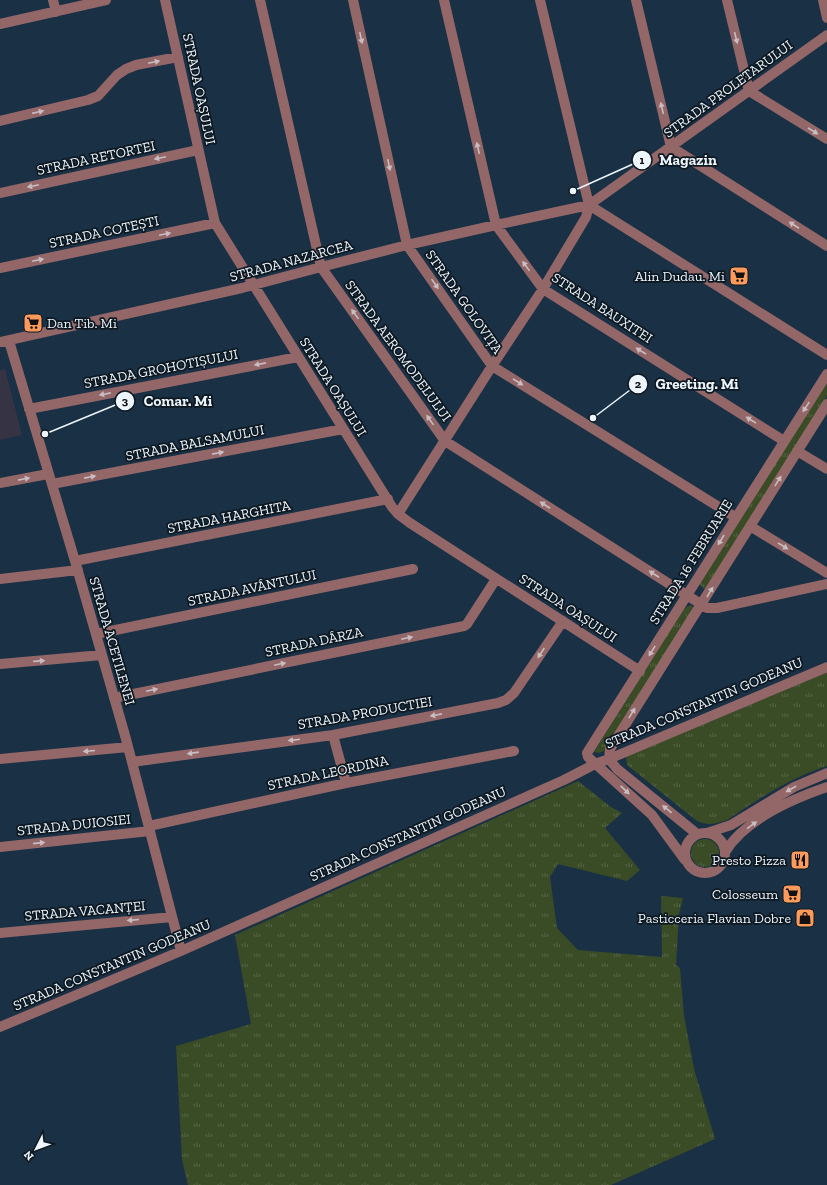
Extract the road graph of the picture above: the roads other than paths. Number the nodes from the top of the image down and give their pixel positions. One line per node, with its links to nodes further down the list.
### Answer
1 (53, 0): 11 (street)
2 (106, 0): 11 (street)
3 (166, 0): 15 (street, STRADA OAȘULUI)
4 (260, 0): 27 (street, STRADA AEROMODELULUI)
5 (353, 0): 25 (street, STRADA GOLOVIȚA, one-way to 25)
6 (444, 0): 24 (street, STRADA BAUXITEI, one-way to 6)
7 (540, 0): 22 (street)
8 (636, 0): 19 (street, one-way to 8)
9 (727, 0): 16 (street, one-way to 16)
10 (823, 0): 12 (street)
11 (56, 12): 13 (street)
12 (827, 18)
13 (0, 24)
14 (827, 35): 16 (street, STRADA PROLETARULUI)
15 (178, 57): 17 (street, one-way to 15); 20 (street, STRADA OAȘULUI)
16 (749, 91): 18 (street, one-way to 18); 19 (street, STRADA PROLETARULUI)
17 (0, 121)
18 (827, 139)
19 (671, 147): 22 (street, STRADA PROLETARULUI); 26 (street, one-way to 19)
20 (198, 150): 21 (street, STRADA RETORTEI, one-way to 21); 23 (street, STRADA OAȘULUI)
21 (0, 193)
22 (589, 205): 24 (street, STRADA NAZARCEA); 30 (street); 32 (street)
23 (215, 223): 28 (street, STRADA COTEȘTI, one-way to 23); 29 (street, STRADA OAȘULUI)
24 (496, 224): 25 (street, STRADA NAZARCEA); 30 (street, STRADA BAUXITEI, one-way to 24)
25 (407, 245): 27 (street, STRADA NAZARCEA); 34 (street, STRADA GOLOVIȚA, one-way to 34)
26 (827, 246)
27 (321, 267): 29 (street, STRADA NAZARCEA); 39 (street, STRADA AEROMODELULUI, one-way to 27)
28 (0, 268)
29 (253, 285): 31 (street, STRADA NAZARCEA); 33 (street, STRADA OAȘULUI)
30 (543, 289): 34 (street); 40 (street, STRADA BAUXITEI, one-way to 30)
31 (4, 341): 37 (street, STRADA ACETILENEI)
32 (827, 355)
33 (298, 357): 37 (street, STRADA GROHOTIȘULUI, one-way to 37); 38 (street, STRADA OAȘULUI)
34 (492, 366): 39 (street); 48 (street, STRADA GOLOVIȚA, one-way to 48)
35 (827, 374): 40 (street, STRADA 16 FEBRUARIE, one-way to 40)
36 (827, 404): 41 (street)
37 (29, 409): 43 (street, STRADA ACETILENEI)
38 (343, 429): 45 (street, STRADA BALSAMULUI, one-way to 38); 46 (street, STRADA OAȘULUI)
39 (445, 441): 47 (street); 56 (street, STRADA AEROMODELULUI, one-way to 39)
40 (784, 441): 48 (street, STRADA 16 FEBRUARIE)
41 (797, 451): 42 (street); 49 (street, one-way to 41)
42 (827, 469)
43 (48, 474): 44 (street, one-way to 43); 45 (street, STRADA ACETILENEI)
44 (0, 483)
45 (52, 484): 50 (street, STRADA ACETILENEI)
46 (388, 500): 47 (street, STRADA OAȘULUI); 50 (street, STRADA HARGHITA)
47 (398, 514): 53 (street, STRADA OAȘULUI)
48 (735, 517): 56 (street, STRADA 16 FEBRUARIE, one-way to 56)
49 (750, 526): 52 (street, one-way to 52); 57 (street, one-way to 49)
50 (76, 566): 54 (street, STRADA HARGHITA); 59 (street, STRADA ACETILENEI)
51 (413, 569): 59 (street, STRADA AVÂNTULUI)
52 (827, 573)
53 (496, 579): 58 (street, STRADA OAȘULUI); 64 (street, STRADA DÂRZA, one-way to 53)
54 (0, 580)
55 (827, 584): 57 (street)
56 (687, 595): 57 (street, STRADA AEROMODELULUI); 63 (street, STRADA 16 FEBRUARIE, one-way to 63)
57 (702, 604): 69 (street, one-way to 57)
58 (563, 621): 63 (street, STRADA OAȘULUI); 65 (street, STRADA PRODUCTIEI, one-way to 65)
59 (96, 634): 60 (street, STRADA ACETILENEI)
60 (102, 656): 61 (street, one-way to 60); 64 (street, STRADA ACETILENEI)
61 (0, 664)
62 (827, 667): 69 (street, STRADA CONSTANTIN GODEANU)
63 (640, 670): 71 (street, STRADA 16 FEBRUARIE)
64 (114, 698): 66 (street, STRADA ACETILENEI)
65 (333, 735): 70 (street, STRADA PRODUCTIEI, one-way to 70); 73 (street)
66 (128, 747): 68 (street, one-way to 68); 70 (street, STRADA ACETILENEI)
67 (514, 751): 73 (street, STRADA LEORDINA)
68 (0, 759)
69 (609, 759): 71 (street, STRADA CONSTANTIN GODEANU); 76 (street, one-way to 69)
70 (132, 762): 75 (street, STRADA ACETILENEI)
71 (596, 764): 79 (street, one-way to 79); 82 (street, STRADA CONSTANTIN GODEANU)
72 (827, 773): 76 (street, one-way to 76)
73 (346, 783): 75 (street, STRADA LEORDINA)
74 (827, 787): 78 (street, one-way to 74)
75 (150, 829): 77 (street, STRADA DUIOSIEI, one-way to 75); 80 (street, STRADA ACETILENEI)
76 (702, 833): 78 (street); 79 (street)
77 (0, 847)
78 (725, 852): 79 (street)
79 (685, 860)
80 (172, 917): 81 (street, STRADA VACANȚEI, one-way to 81); 82 (street, STRADA ACETILENEI)
81 (0, 933)
82 (181, 951): 83 (street, STRADA CONSTANTIN GODEANU)
83 (20, 1019): 84 (street); 85 (street, STRADA CONSTANTIN GODEANU)
84 (0, 1020)
85 (0, 1027)

